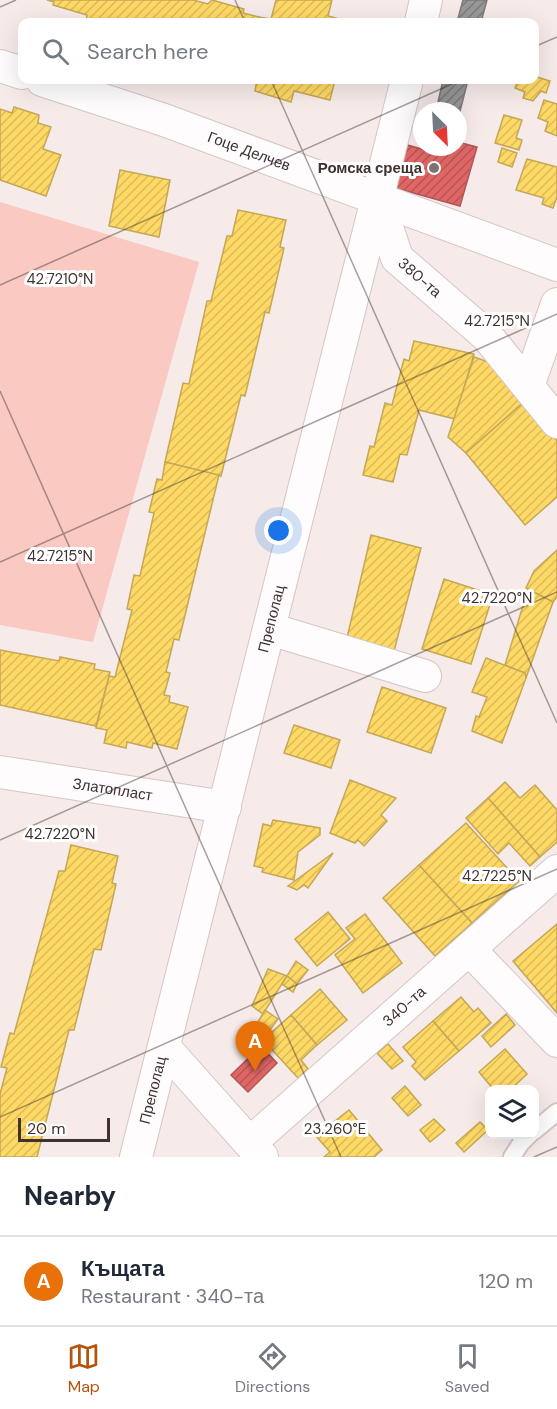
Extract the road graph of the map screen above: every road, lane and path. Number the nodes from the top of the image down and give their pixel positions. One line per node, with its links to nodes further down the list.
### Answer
1 (426, 0): 2 (street)
2 (422, 18)
3 (0, 66): 4 (street)
4 (18, 72)
5 (54, 84): 7 (street, Гоце Делчев)
6 (406, 84): 7 (street, Преполац)
7 (378, 199): 8 (street, Гоце Делчев); 10 (street, 380-та); 12 (street, Преполац)
8 (557, 266)
9 (557, 304): 10 (street)
10 (528, 387): 11 (street, 380-та)
11 (557, 422)
12 (270, 629): 13 (street); 15 (street, Преполац)
13 (425, 676)
14 (0, 772): 15 (street, Златопласт)
15 (225, 807): 19 (street, Преполац)
16 (557, 871): 17 (street, 340-та)
17 (470, 951): 18 (street); 23 (street, 340-та)
18 (557, 1041)
19 (164, 1047): 23 (street); 24 (street, Преполац)
20 (557, 1112): 21 (lane)
21 (539, 1127)
22 (525, 1139): 25 (lane)
23 (256, 1150)
24 (136, 1157)
25 (512, 1157)

